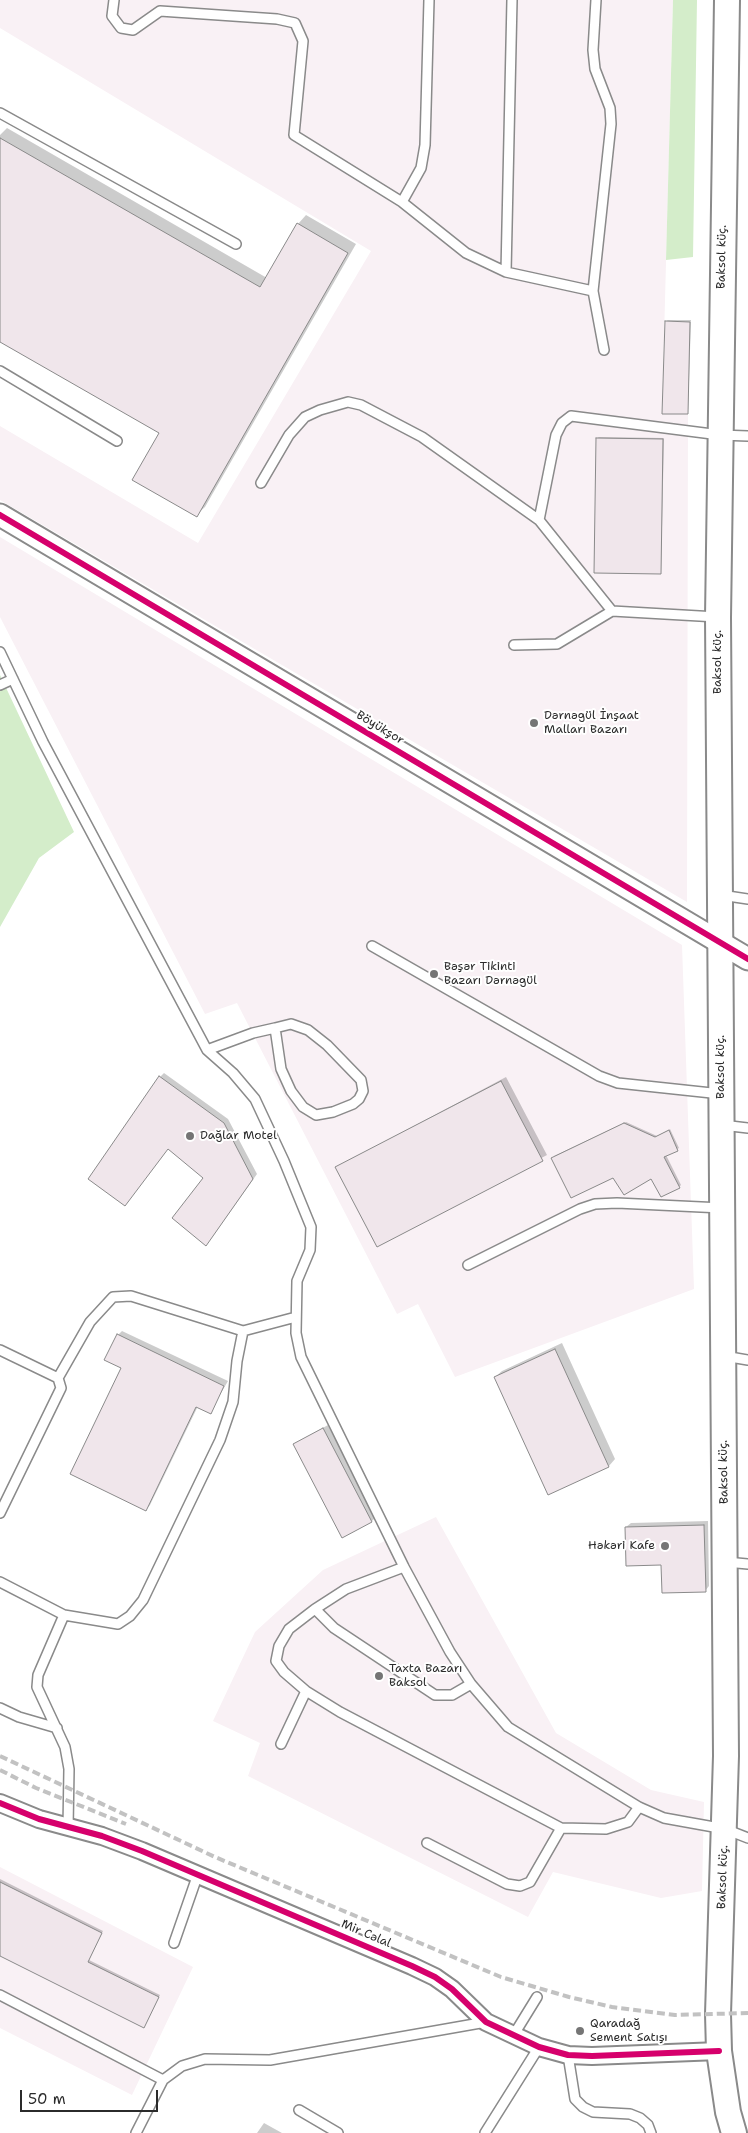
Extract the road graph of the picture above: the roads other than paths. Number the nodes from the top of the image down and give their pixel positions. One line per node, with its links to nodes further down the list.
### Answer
1 (114, 0): 7 (lane)
2 (429, 0): 7 (lane)
3 (512, 0): 9 (lane)
4 (596, 0): 10 (lane)
5 (726, 0): 13 (main road, Baksol küç.)
6 (0, 114): 8 (lane)
7 (402, 202): 9 (lane)
8 (236, 244)
9 (506, 272): 10 (lane)
10 (593, 291): 11 (lane)
11 (604, 350)
12 (0, 371): 15 (lane)
13 (720, 435): 14 (lane); 18 (lane); 20 (main road, Baksol küç.)
14 (748, 436)
15 (117, 441)
16 (261, 483): 18 (lane)
17 (0, 515): 27 (street, Böyükşor)
18 (539, 520): 19 (lane)
19 (612, 611): 20 (lane); 21 (lane)
20 (718, 617): 25 (main road, Baksol küç.)
21 (514, 645)
22 (0, 652): 23 (lane)
23 (13, 679): 24 (lane); 31 (lane)
24 (0, 685)
25 (720, 895): 26 (lane); 27 (main road, Baksol küç.)
26 (748, 898)
27 (720, 944): 29 (street, Böyükşor); 32 (main road, Baksol küç.)
28 (372, 946): 32 (lane)
29 (748, 959)
30 (275, 1028): 30 (lane); 31 (lane)
31 (208, 1050): 37 (lane)
32 (721, 1094): 33 (main road, Baksol küç.)
33 (722, 1125): 34 (lane); 35 (main road, Baksol küç.)
34 (748, 1128)
35 (722, 1208): 36 (lane); 40 (main road, Baksol küç.)
36 (468, 1265)
37 (296, 1317): 38 (lane); 45 (lane)
38 (243, 1331): 42 (lane); 48 (lane)
39 (0, 1350): 42 (lane)
40 (723, 1356): 41 (lane); 44 (main road, Baksol küç.)
41 (748, 1360)
42 (58, 1378): 43 (lane)
43 (0, 1513)
44 (737, 1563): 58 (main road, Baksol küç.)
45 (404, 1567): 47 (lane); 49 (lane)
46 (0, 1582): 48 (lane)
47 (315, 1609): 49 (lane); 50 (lane)
48 (64, 1615): 52 (lane)
49 (471, 1684): 55 (lane)
50 (306, 1691): 53 (lane); 57 (lane)
51 (0, 1708): 52 (lane)
52 (57, 1728): 56 (lane)
53 (282, 1744)
54 (0, 1803): 56 (street, Mir Cəlal)
55 (640, 1807): 57 (lane); 58 (lane)
56 (68, 1828): 61 (street, Mir Cəlal)
57 (562, 1828): 60 (lane)
58 (725, 1829): 59 (lane); 68 (main road, Baksol küç.)
59 (748, 1838)
60 (427, 1843)
61 (198, 1874): 62 (lane); 65 (street, Mir Cəlal)
62 (174, 1943)
63 (0, 1995): 70 (lane)
64 (537, 1997): 66 (lane)
65 (486, 2022): 66 (street, Mir Cəlal); 70 (lane)
66 (514, 2036): 67 (street, Mir Cəlal)
67 (540, 2047): 69 (street, Mir Cəlal); 74 (lane)
68 (719, 2051): 69 (street, Mir Cəlal); 76 (main road, Baksol küç.)
69 (568, 2054): 75 (lane)
70 (163, 2080): 72 (lane)
71 (298, 2110): 73 (lane)
72 (136, 2133)
73 (338, 2133)
74 (486, 2133)
75 (651, 2133)
76 (734, 2133)

